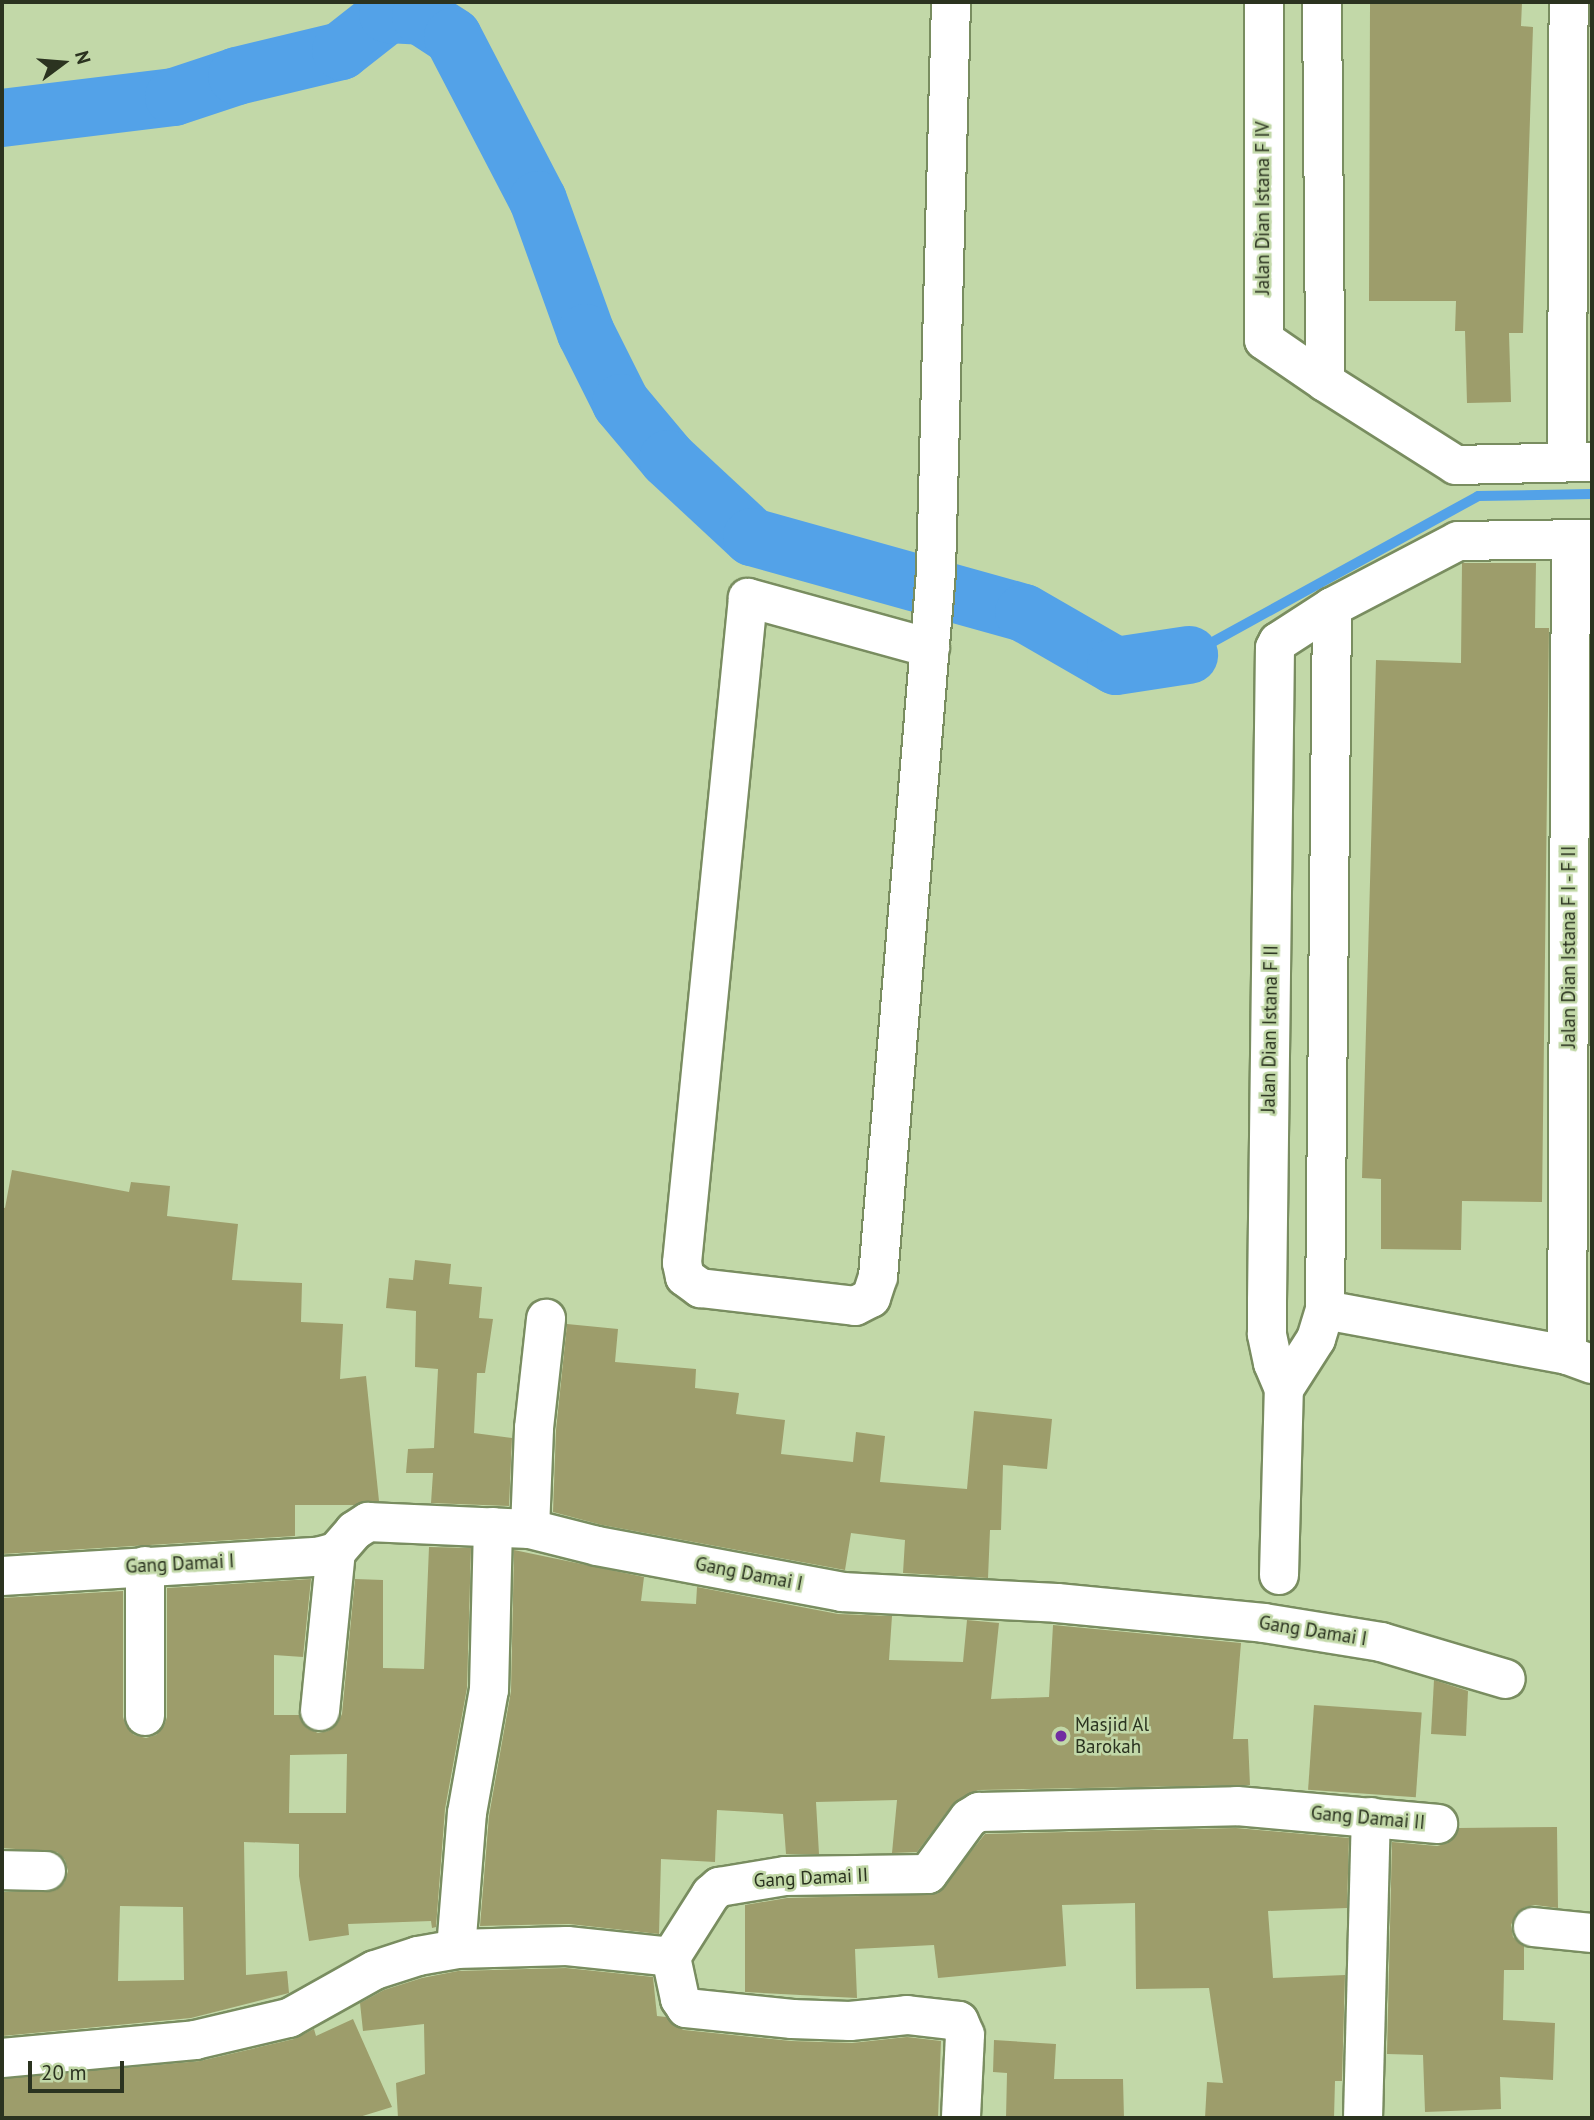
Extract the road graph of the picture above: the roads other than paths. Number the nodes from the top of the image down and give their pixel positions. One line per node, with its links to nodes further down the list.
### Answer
1 (951, 2): 9 (street)
2 (1264, 2): 5 (street, Jalan Dian Istana F IV)
3 (1322, 2): 5 (street)
4 (1569, 2): 6 (street)
5 (1325, 382): 6 (street, Jalan Dian Istana F IV)
6 (1580, 461)
7 (1582, 539): 8 (street, Jalan Dian Istana F II); 12 (street, Jalan Dian Istana F I - F II)
8 (1332, 607): 10 (street); 13 (street, Jalan Dian Istana F II)
9 (931, 633): 9 (street)
10 (1325, 1310): 12 (street); 13 (street)
11 (546, 1319): 14 (street)
12 (1579, 1360)
13 (1284, 1389): 17 (street)
14 (512, 1528): 15 (street, Gang Damai I); 19 (street, Gang Damai I); 28 (street)
15 (336, 1552): 16 (street, Gang Damai I); 20 (street)
16 (145, 1566): 18 (street, Gang Damai I); 21 (street)
17 (1279, 1575)
18 (2, 1576)
19 (1506, 1679)
20 (320, 1711)
21 (145, 1716)
22 (1371, 1817): 23 (street, Gang Damai II); 29 (street, Gang Damai II); 32 (street)
23 (1438, 1824)
24 (2, 1870): 25 (street)
25 (46, 1871)
26 (1534, 1927): 27 (street)
27 (1592, 1933)
28 (456, 1949): 29 (street); 30 (street)
29 (671, 1957): 31 (street)
30 (2, 2058)
31 (961, 2118)
32 (1363, 2118)

